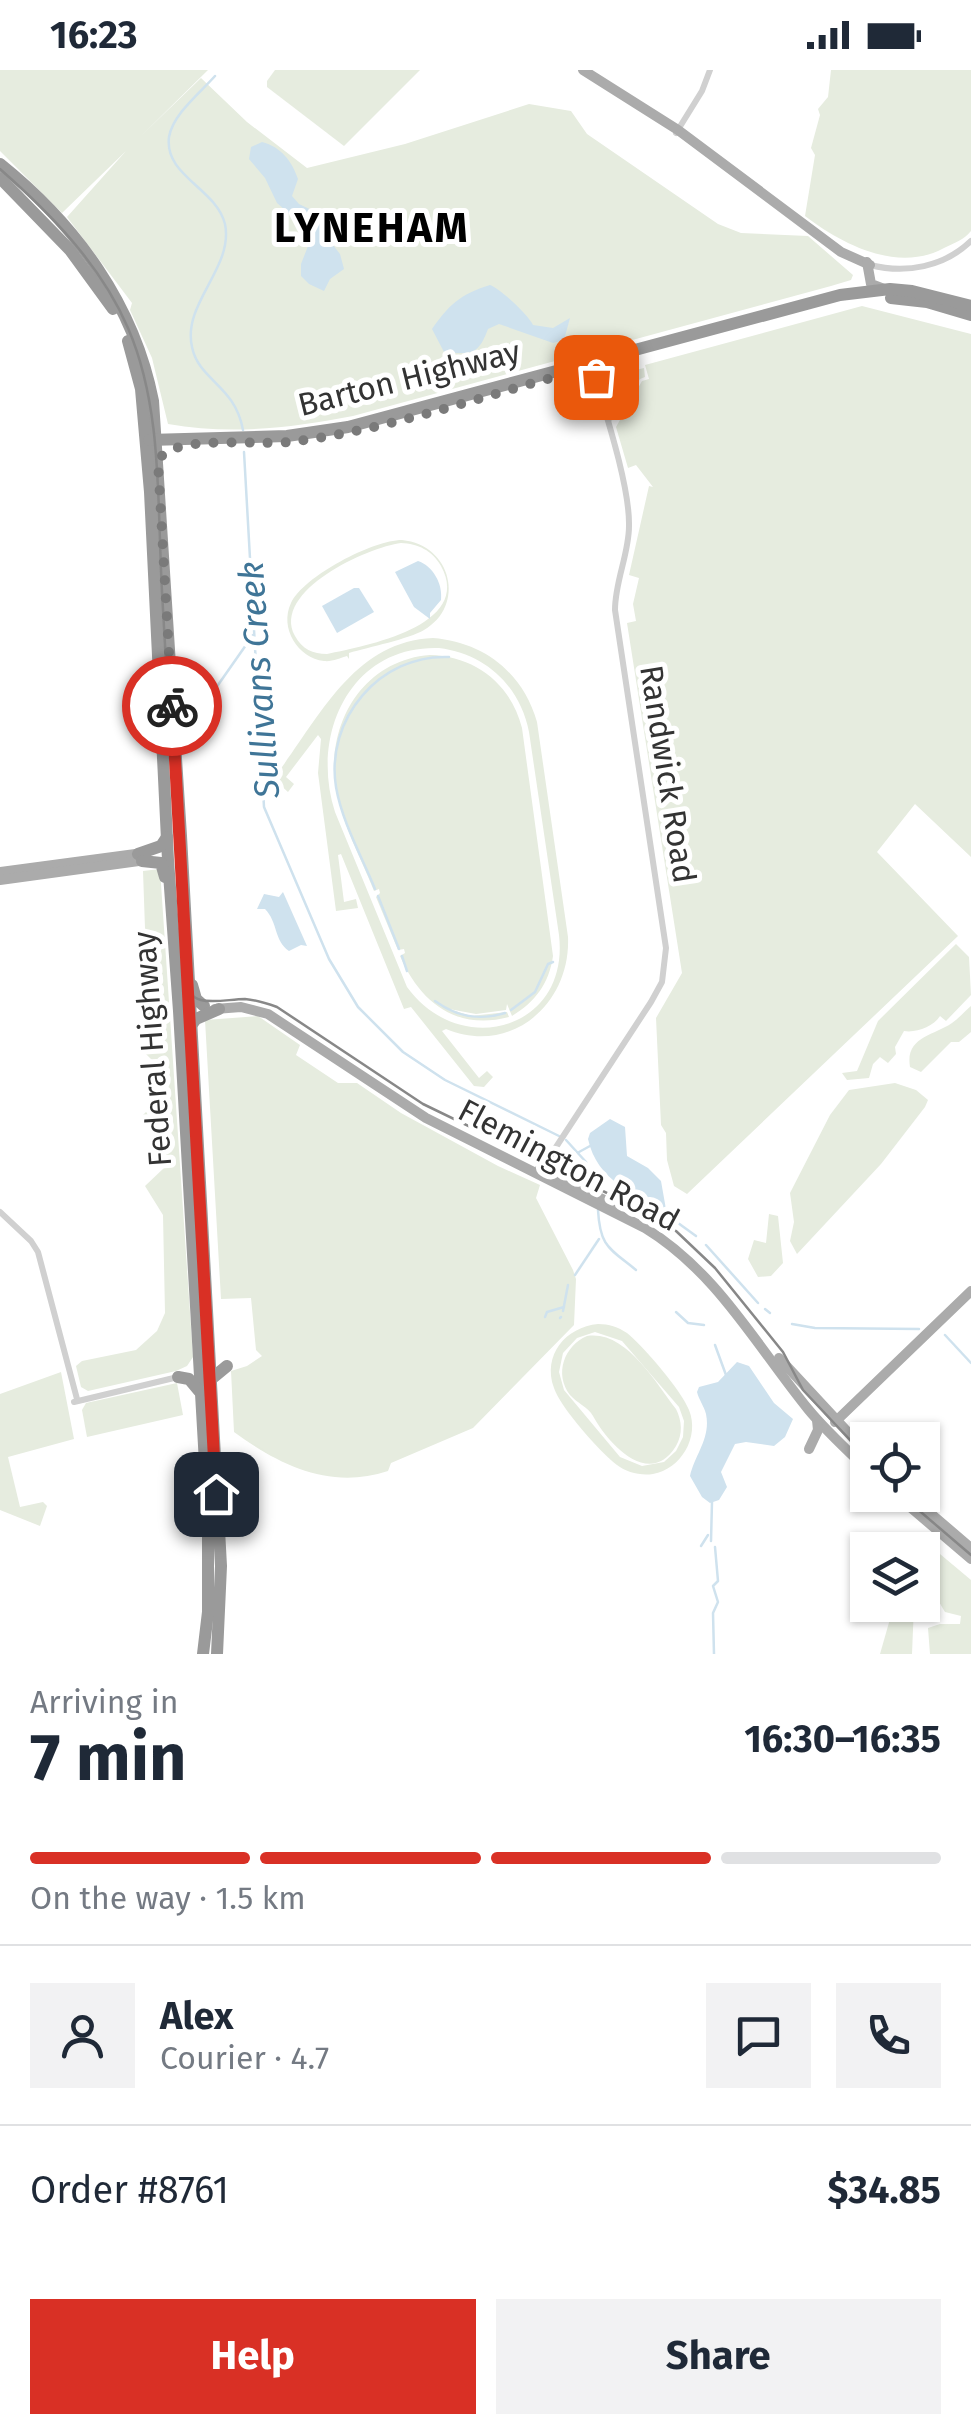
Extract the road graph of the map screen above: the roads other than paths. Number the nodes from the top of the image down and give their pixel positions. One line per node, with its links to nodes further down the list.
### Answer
1 (574, 70): 4 (main road)
2 (583, 70): 4 (main road)
3 (710, 70): 4 (street)
4 (674, 130): 9 (main road)
5 (0, 164): 15 (highway, Federal Highway)
6 (0, 178): 16 (highway)
7 (971, 241): 8 (street)
8 (885, 267): 9 (street); 9 (street)
9 (867, 273): 10 (highway, Barton Highway); 11 (highway, Barton Highway); 12 (highway, Barton Highway); 13 (highway, Barton Highway)
10 (971, 306)
11 (971, 315)
12 (611, 362): 13 (highway, Barton Highway); 14 (street)
13 (587, 366): 14 (street, Randwick Road); 14 (street); 17 (highway, Barton Highway)
14 (596, 386): 27 (street, Randwick Road)
15 (154, 415): 16 (highway, Federal Highway); 17 (highway)
16 (152, 442): 17 (highway, Barton Highway); 18 (highway, Federal Highway); 19 (highway, Federal Highway)
17 (179, 442): 18 (highway)
18 (158, 462): 19 (highway, Federal Highway)
19 (173, 849): 20 (highway); 22 (highway, Federal Highway); 23 (highway, Federal Highway)
20 (140, 857): 21 (main road); 22 (highway)
21 (0, 876)
22 (170, 903): 23 (highway, Federal Highway)
23 (188, 1009): 24 (main road, Flemington Road); 25 (highway, Federal Highway); 26 (main road, Flemington Road); 32 (highway, Federal Highway)
24 (219, 1009): 25 (highway); 26 (main road, Flemington Road)
25 (190, 1027): 32 (highway, Federal Highway)
26 (459, 1132): 27 (main road, Flemington Road)
27 (542, 1174): 28 (main road, Flemington Road)
28 (597, 1200): 35 (main road, Flemington Road); 36 (main road, Flemington Road)
29 (0, 1212): 33 (street)
30 (971, 1291): 36 (main road)
31 (971, 1300): 36 (main road)
32 (205, 1366): 33 (highway); 34 (highway, Federal Highway); 40 (highway, Federal Highway)
33 (178, 1376): 34 (highway)
34 (201, 1394): 40 (highway, Federal Highway)
35 (817, 1420): 36 (main road, Flemington Road); 38 (main road)
36 (834, 1428): 37 (main road, Flemington Road); 39 (main road, Flemington Road)
37 (850, 1440)
38 (810, 1448)
39 (850, 1448)
40 (212, 1506): 45 (highway, Federal Highway); 46 (highway, Federal Highway)
41 (916, 1512): 44 (main road)
42 (929, 1512): 43 (main road)
43 (971, 1548)
44 (971, 1559)
45 (203, 1654)
46 (218, 1654)

